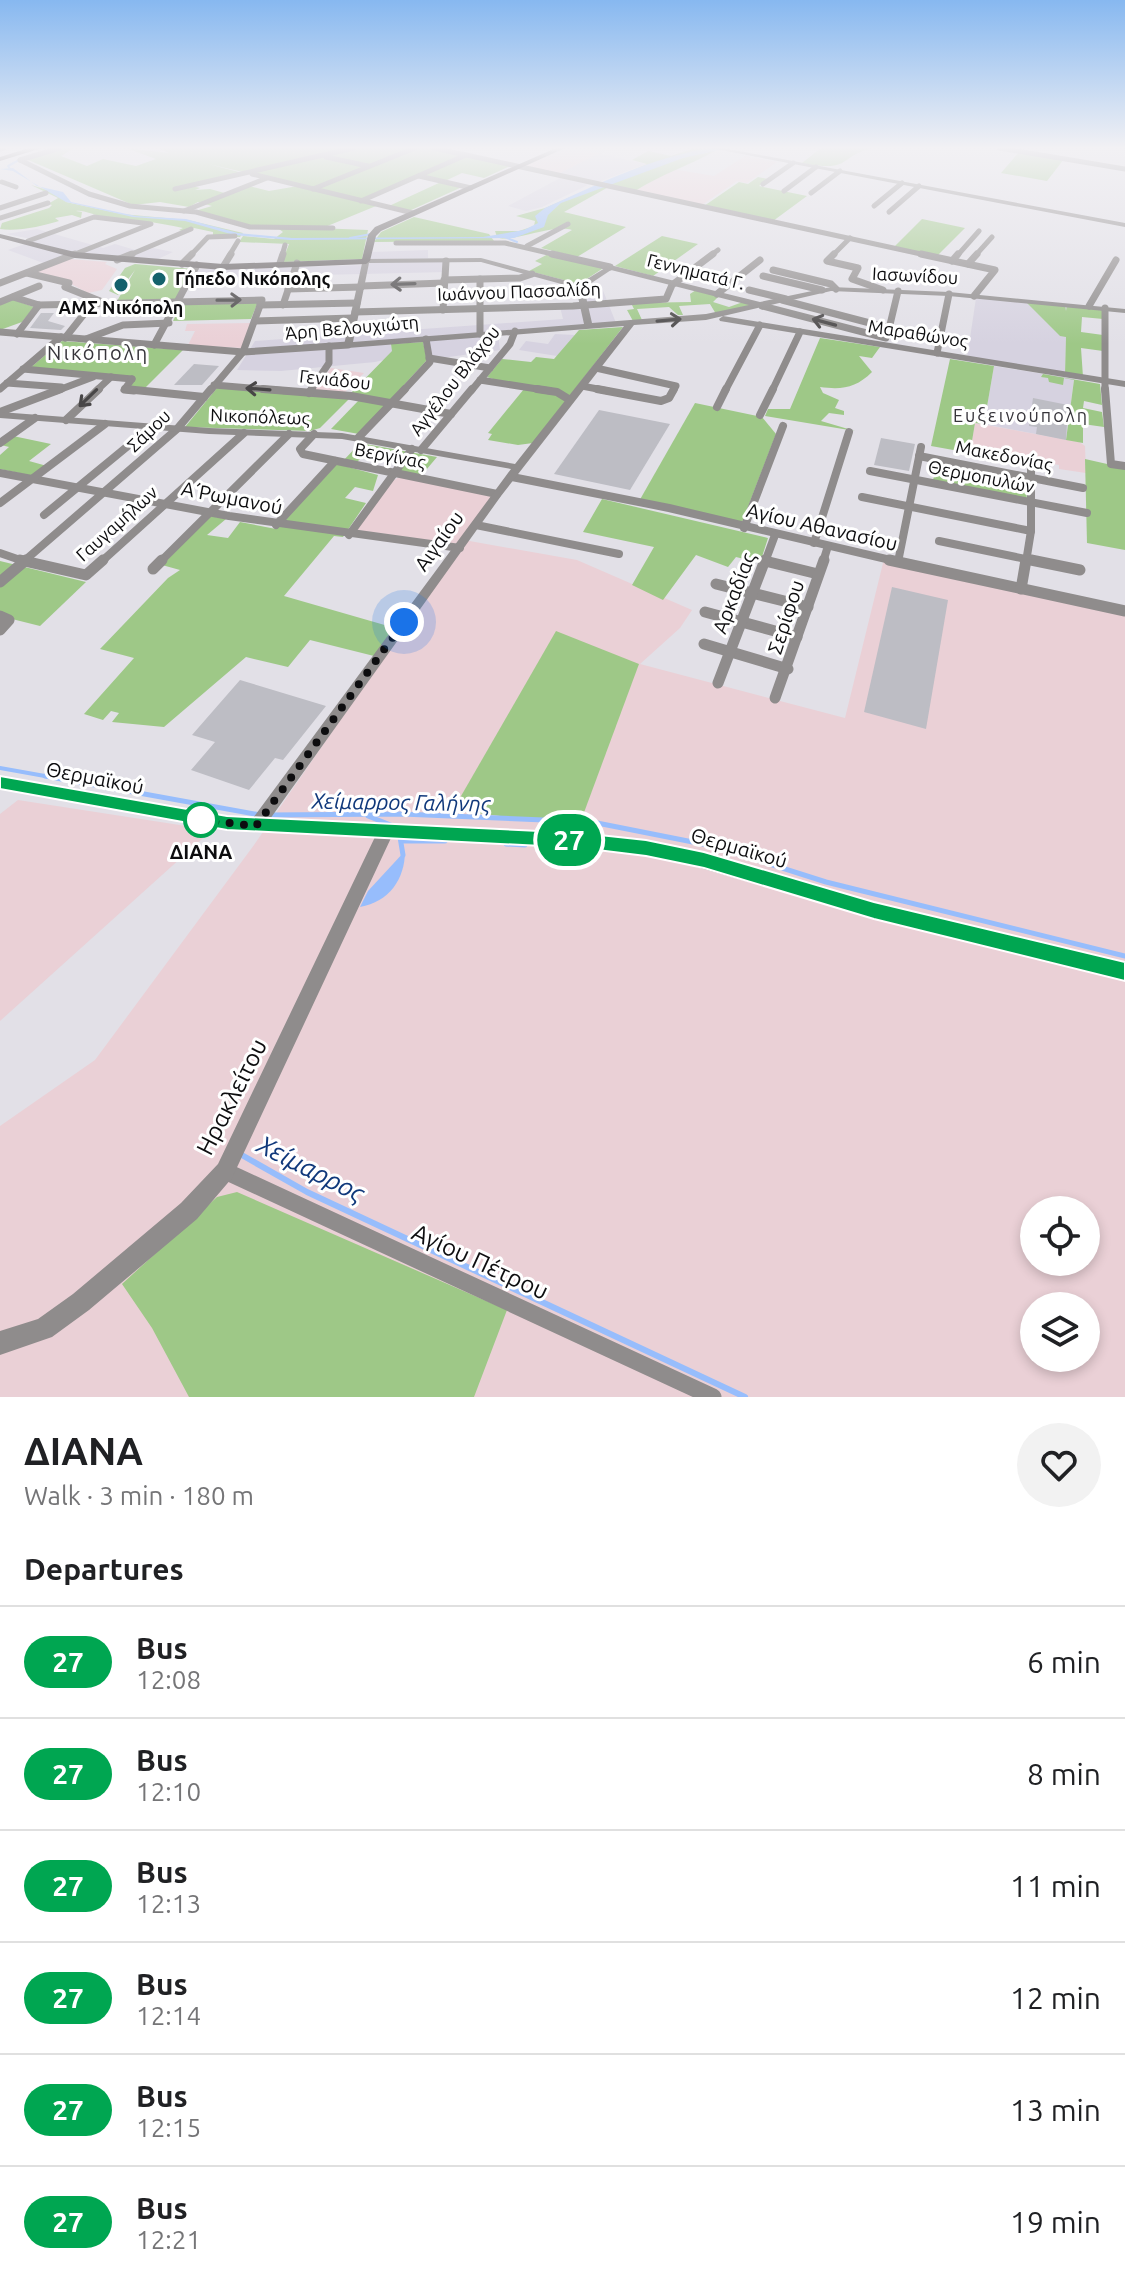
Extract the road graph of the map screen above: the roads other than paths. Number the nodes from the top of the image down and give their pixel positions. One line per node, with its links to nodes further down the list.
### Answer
1 (193, 213): 7 (street)
2 (413, 213): 25 (main road)
3 (736, 213): 13 (street)
4 (1063, 213): 6 (street)
5 (568, 224): 19 (street)
6 (1125, 225)
7 (333, 228)
8 (191, 229): 28 (street)
9 (979, 231): 27 (street)
10 (493, 234): 16 (street)
11 (0, 236): 14 (main road)
12 (992, 237): 32 (street)
13 (850, 238): 27 (street); 51 (street)
14 (28, 241): 21 (main road); 21 (street)
15 (396, 243): 18 (street, Γεννηματά Γ.)
16 (498, 243): 18 (street, Γεννηματά Γ.); 19 (street, Γεννηματά Γ.)
17 (285, 245): 29 (street)
18 (479, 245): 22 (street)
19 (527, 246): 35 (street, Γεννηματά Γ.)
20 (718, 250): 43 (street)
21 (72, 255): 28 (main road); 37 (street)
22 (475, 260): 26 (street); 38 (street)
23 (760, 260): 53 (street)
24 (1116, 260): 66 (street)
25 (366, 261): 26 (street); 30 (main road); 45 (street)
26 (446, 261): 42 (street)
27 (952, 261): 32 (street)
28 (122, 262): 31 (main road)
29 (280, 263): 30 (main road); 34 (main road)
30 (297, 263): 47 (street)
31 (182, 264): 33 (main road); 34 (street)
32 (968, 264): 55 (street)
33 (197, 265): 34 (main road); 60 (street)
34 (223, 267)
35 (610, 267): 43 (street, Γεννηματά Γ.); 46 (street)
36 (773, 270): 48 (street)
37 (26, 273): 41 (street); 59 (street)
38 (532, 274): 40 (street); 46 (street)
39 (763, 276): 50 (street)
40 (480, 279): 42 (street); 68 (street)
41 (1, 281)
42 (444, 282): 45 (street, one-way to 45); 69 (street)
43 (673, 283): 53 (street, Γεννηματά Γ.); 64 (street, Ιωάννου Πασσαλίδη)
44 (39, 286): 56 (street)
45 (361, 286): 47 (street); 70 (street)
46 (580, 287): 64 (street)
47 (288, 289): 63 (street)
48 (836, 289): 50 (street, Ιασωνίδου); 51 (street, Ιασωνίδου)
49 (749, 290): 57 (street)
50 (822, 290): 57 (street, Ιασωνίδου)
51 (883, 290): 52 (street, Ιασωνίδου)
52 (898, 291): 54 (street, Ιασωνίδου); 78 (street)
53 (717, 294): 65 (street, Γεννηματά Γ.)
54 (949, 294): 55 (street, Ιασωνίδου); 92 (street)
55 (974, 296): 66 (street, Ιασωνίδου)
56 (13, 297): 58 (street); 62 (street)
57 (784, 300): 65 (street, Ιασωνίδου); 78 (street)
58 (0, 302)
59 (97, 302): 60 (street); 62 (street); 84 (street)
60 (180, 302): 61 (street, one-way to 61); 74 (street)
61 (261, 302): 63 (street); 73 (street, Σάμου)
62 (39, 305): 82 (street)
63 (283, 305): 70 (street)
64 (583, 305): 68 (street, Ιωάννου Πασσαλίδη); 75 (street)
65 (763, 306): 72 (street, Ιασωνίδου); 87 (street, one-way to 65)
66 (1089, 306): 67 (street, Ιασωνίδου)
67 (1105, 308): 71 (street, Ιασωνίδου); 100 (street)
68 (480, 309): 69 (street, Ιωάννου Πασσαλίδη); 83 (street)
69 (443, 310): 70 (street, Ιωάννου Πασσαλίδη)
70 (355, 311): 73 (street); 89 (street)
71 (1125, 311)
72 (730, 317): 76 (street, Μαραθώνος); 77 (street, Μαραθώνος, one-way to 72)
73 (255, 321): 91 (street, Σάμου)
74 (169, 323): 85 (street); 88 (street)
75 (588, 325): 77 (street, Άρη Βελουχιώτη); 79 (street, Άρη Βελουχιώτη)
76 (760, 325): 81 (street, Μαραθώνος); 110 (street)
77 (628, 328): 95 (street, Αιγαίου)
78 (889, 328): 87 (street)
79 (515, 331): 83 (street, Άρη Βελουχιώτη); 94 (street, Αγγέλου Βλάχου)
80 (0, 332): 82 (street, Άρη Βελουχιώτη)
81 (800, 332): 87 (street, Μαραθώνος); 113 (street)
82 (17, 334): 84 (street, Άρη Βελουχιώτη)
83 (480, 334): 86 (street, Άρη Βελουχιώτη)
84 (63, 338): 85 (street, Άρη Βελουχιώτη); 96 (street)
85 (86, 339): 88 (street, Άρη Βελουχιώτη)
86 (426, 339): 89 (street, Άρη Βελουχιώτη); 93 (street)
87 (885, 342): 92 (street, Μαραθώνος)
88 (154, 345): 91 (street, Άρη Βελουχιώτη)
89 (348, 345): 90 (street, Άρη Βελουχιώτη)
90 (329, 346): 91 (street, Άρη Βελουχιώτη); 106 (street)
91 (243, 352): 102 (street, Σάμου)
92 (937, 353): 100 (street, Μαραθώνος)
93 (429, 358): 94 (street); 109 (street)
94 (490, 368): 99 (street, Αγγέλου Βλάχου)
95 (596, 368): 104 (street, Αιγαίου); 104 (street)
96 (23, 369): 97 (street); 103 (street)
97 (96, 376): 98 (street); 105 (street)
98 (111, 377): 107 (street); 115 (street, one-way to 115)
99 (480, 380): 108 (street); 112 (street, Αγγέλου Βλάχου)
100 (1104, 381): 101 (street, Μαραθώνος); 129 (street)
101 (1125, 384)
102 (214, 385): 106 (street, Γενιάδου, one-way to 102); 107 (street, Σάμου)
103 (4, 386): 105 (street)
104 (582, 386): 108 (street, Αιγαίου)
105 (65, 387): 111 (street)
106 (309, 393): 109 (street, Γενιάδου)
107 (204, 397): 119 (street, Σάμου)
108 (570, 400): 132 (street, Αιγαίου)
109 (391, 403): 112 (street, Γενιάδου); 124 (street)
110 (717, 407)
111 (0, 413): 114 (street, Νικοπόλεως)
112 (451, 414): 126 (street, Αγγέλου Βλάχου)
113 (760, 415)
114 (35, 418): 115 (street, Νικοπόλεως); 125 (street)
115 (66, 420): 116 (street, Νικοπόλεως)
116 (105, 424): 118 (street, Νικοπόλεως); 135 (street)
117 (783, 426): 151 (street)
118 (151, 427): 119 (street, Νικοπόλεως); 138 (street)
119 (177, 429): 121 (street, Νικοπόλεως); 139 (street, Σάμου)
120 (849, 432): 156 (street)
121 (244, 433): 122 (street, Νικοπόλεως); 144 (street, Γαυγαμήλων)
122 (289, 434): 123 (street, Νικοπόλεως); 146 (street)
123 (314, 434): 124 (street, Νικοπόλεως); 127 (street, Βεργίνας)
124 (358, 438): 126 (street, Νικοπόλεως)
125 (0, 443)
126 (416, 449): 131 (street, Αγγέλου Βλάχου); 132 (street, Νικοπόλεως)
127 (335, 461): 131 (street, Βεργίνας); 149 (street)
128 (1031, 464): 134 (street)
129 (1125, 466)
130 (870, 471): 136 (street, Θερμοπυλών)
131 (393, 472): 140 (street, Βεργίνας); 153 (street, Αγγέλου Βλάχου)
132 (515, 472): 140 (street, Αιγαίου); 151 (street, Αγίου Αθανασίου)
133 (0, 473): 135 (street, Α΄ Ρωμανού)
134 (1031, 477): 136 (street, Μακεδονίας); 137 (street, Μακεδονίας); 142 (street)
135 (30, 480): 138 (street, Α΄ Ρωμανού); 143 (street)
136 (914, 480): 142 (street, Θερμοπυλών); 145 (street)
137 (1083, 488)
138 (74, 490): 139 (street, Α΄ Ρωμανού); 148 (street)
139 (103, 494): 144 (street, Α΄ Ρωμανού); 162 (street, Σάμου)
140 (497, 494): 150 (street, Αιγαίου)
141 (862, 497): 145 (street)
142 (1030, 502): 147 (street, Θερμοπυλών); 152 (street)
143 (0, 503)
144 (164, 504): 146 (street, Α΄ Ρωμανού); 162 (street, Γαυγαμήλων)
145 (909, 506): 152 (street); 164 (street)
146 (211, 512): 149 (street, Α΄ Ρωμανού); 165 (street)
147 (1087, 513)
148 (44, 515)
149 (276, 525): 153 (street, Α΄ Ρωμανού)
150 (476, 525): 158 (street, Αιγαίου); 160 (street)
151 (744, 528): 154 (street, Αγίου Αθανασίου)
152 (1031, 531): 161 (street)
153 (349, 535): 158 (street, Α΄ Ρωμανού)
154 (775, 535): 156 (street, Αγίου Αθανασίου); 163 (street, Αρκαδίας)
155 (939, 541): 161 (street)
156 (814, 543): 157 (street, Αγίου Αθανασίου)
157 (828, 546): 164 (street, Αγίου Αθανασίου); 167 (street, Σερίφου)
158 (460, 548): 185 (street, Αιγαίου)
159 (0, 553): 162 (street)
160 (619, 554)
161 (1027, 559): 166 (street); 170 (street)
162 (26, 560): 168 (street, Σάμου)
163 (765, 561): 167 (street); 171 (street, Αρκαδίας)
164 (898, 562): 170 (street, Αγίου Αθανασίου)
165 (153, 569)
166 (1080, 570)
167 (818, 574): 172 (street, Σερίφου)
168 (0, 582)
169 (716, 584): 171 (street)
170 (1021, 589): 173 (street, Αγίου Αθανασίου)
171 (752, 593): 172 (street); 176 (street, Αρκαδίας)
172 (808, 607): 178 (street, Σερίφου)
173 (1125, 611)
174 (705, 612): 176 (street)
175 (0, 616): 177 (street)
176 (741, 622): 178 (street); 180 (street, Αρκαδίας)
177 (0, 630)
178 (797, 637): 181 (street, Σερίφου)
179 (704, 644): 180 (street)
180 (730, 653): 181 (street, Αρκαδίας); 182 (street)
181 (788, 669): 183 (street, Σερίφου)
182 (718, 683)
183 (775, 698)
184 (0, 782): 185 (street, Θερμαϊκού)
185 (256, 826): 186 (street, Θερμαϊκού)
186 (386, 831): 187 (street, Θερμαϊκού); 188 (street, Ηρακλείτου)
187 (1125, 972)
188 (225, 1171): 189 (street, Ηρακλείτου); 190 (street, Αγίου Πέτρου)
189 (0, 1343)
190 (713, 1397)

